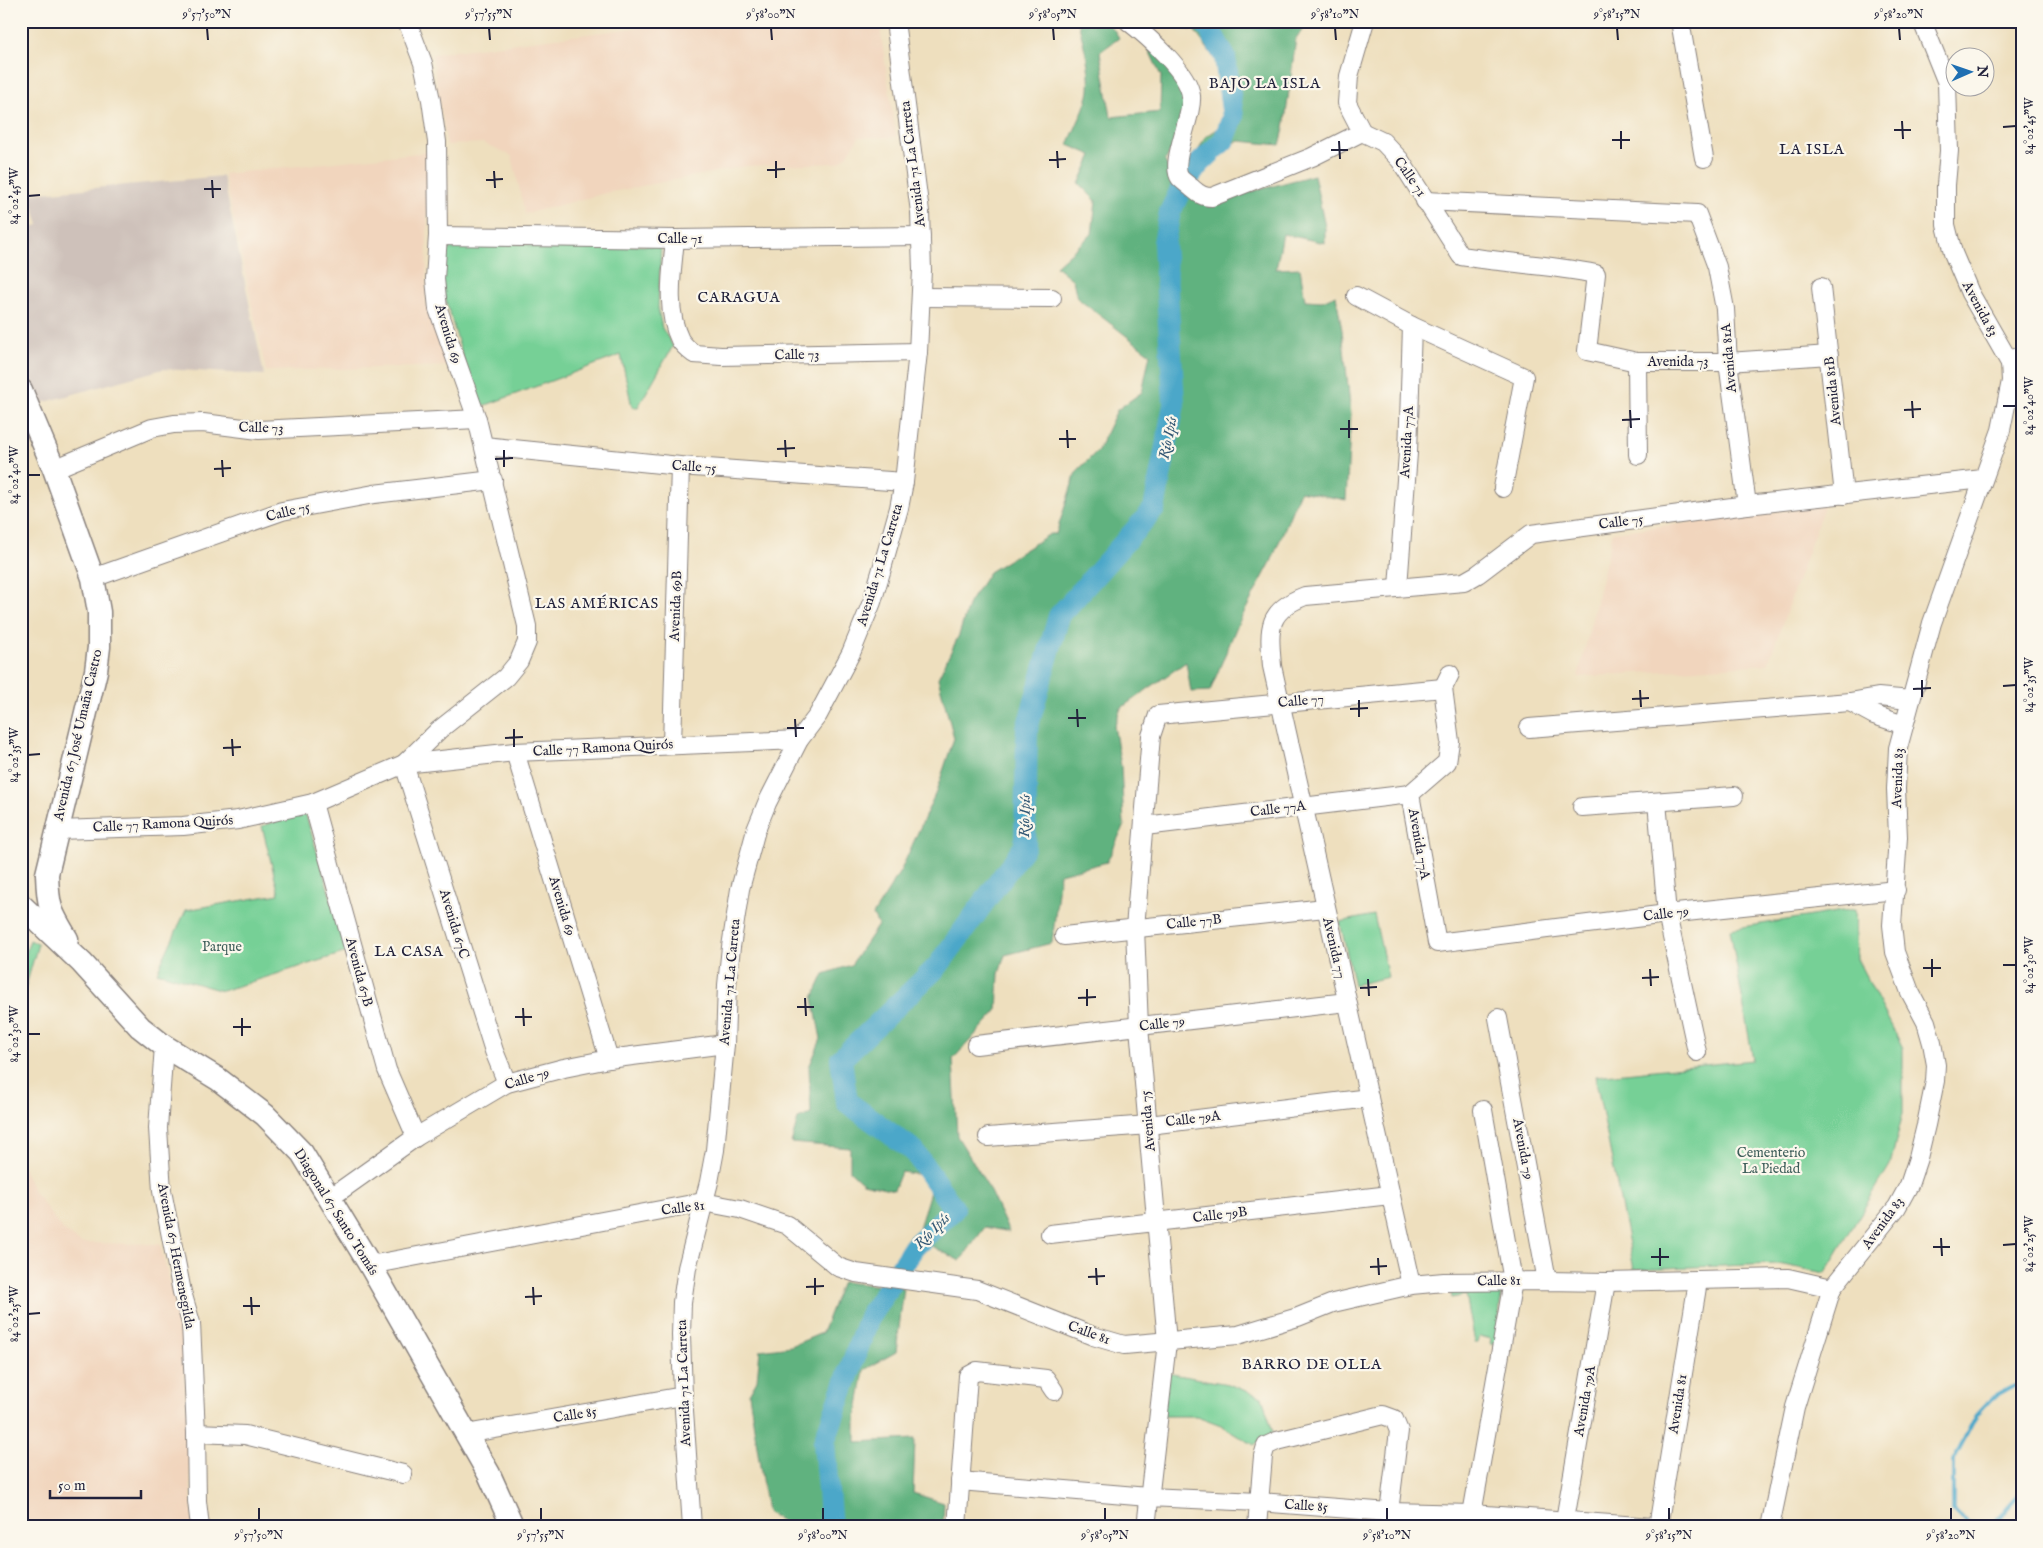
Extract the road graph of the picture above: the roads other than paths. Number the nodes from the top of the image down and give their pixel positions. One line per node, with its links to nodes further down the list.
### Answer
1 (407, 21): 11 (street, Avenida 69)
2 (895, 21): 12 (street, Avenida 71 La Carreta)
3 (1128, 21): 7 (street)
4 (1365, 21): 7 (street)
5 (1680, 21): 8 (street)
6 (1922, 21): 21 (street, Avenida 83)
7 (1362, 132): 9 (street, Calle 71)
8 (1704, 158)
9 (1425, 201): 10 (street, Calle 71); 22 (street, Avenida 73)
10 (1697, 214): 23 (street, Avenida 81A)
11 (438, 236): 13 (street, Calle 71); 25 (street, Avenida 69)
12 (921, 236): 13 (street, Calle 71); 16 (street, Avenida 71 La Carreta)
13 (675, 239): 19 (street, Calle 73)
14 (1821, 287): 20 (street, Avenida 81B)
15 (1356, 296): 18 (street)
16 (922, 297): 17 (street); 19 (street, Avenida 71 La Carreta)
17 (1052, 298)
18 (1412, 326): 33 (street); 37 (street, Avenida 77A)
19 (918, 352): 32 (street, Avenida 71 La Carreta)
20 (1829, 355): 23 (street, Avenida 73); 34 (street, Avenida 81B)
21 (2016, 358): 30 (street, Avenida 83)
22 (1637, 362): 23 (street, Avenida 73); 27 (street)
23 (1728, 362): 35 (street, Avenida 81A)
24 (21, 390): 29 (main road, Avenida 67 José Umaña Castro)
25 (477, 419): 26 (street, Avenida 69); 29 (street, Calle 73)
26 (484, 446): 28 (street, Calle 75); 31 (street, Avenida 69)
27 (1638, 455)
28 (680, 466): 32 (street, Calle 75); 47 (street, Avenida 69B)
29 (54, 469): 36 (main road, Avenida 67 José Umaña Castro)
30 (1983, 479): 34 (street, Calle 75); 40 (street, Avenida 83)
31 (492, 480): 36 (street, Calle 75); 49 (street, Avenida 69)
32 (904, 482): 46 (street, Avenida 71 La Carreta)
33 (1503, 488)
34 (1844, 495): 35 (street, Calle 75)
35 (1747, 505): 37 (street, Calle 75)
36 (92, 578): 57 (main road, Avenida 67 José Umaña Castro)
37 (1398, 587): 38 (street, Calle 75)
38 (1278, 612): 42 (street, Avenida 77)
39 (1447, 681): 42 (street, Calle 77); 50 (street, Avenida 77A)
40 (1911, 700): 41 (street); 44 (street, Avenida 83)
41 (1850, 702): 44 (street); 45 (street)
42 (1280, 703): 43 (street, Calle 77); 54 (street, Avenida 77)
43 (1158, 715): 56 (street, Avenida 75)
44 (1904, 725): 59 (street, Avenida 83)
45 (1529, 728)
46 (799, 740): 47 (street, Calle 77 Ramona Quirós); 71 (street, Avenida 71 La Carreta)
47 (672, 745): 48 (street, Calle 77 Ramona Quirós)
48 (515, 752): 49 (street, Calle 77 Ramona Quirós); 75 (street, Avenida 69)
49 (404, 764): 53 (street, Calle 77 Ramona Quirós); 76 (street, Avenida 67C)
50 (1410, 794): 54 (street, Calle 77A); 66 (street, Avenida 77A)
51 (1734, 796): 52 (street)
52 (1657, 802): 55 (street); 63 (street)
53 (313, 803): 57 (street, Calle 77 Ramona Quirós); 80 (street, Avenida 67B)
54 (1303, 806): 56 (street, Calle 77A); 62 (street, Avenida 77)
55 (1582, 807)
56 (1145, 826): 64 (street, Avenida 75)
57 (57, 830): 58 (main road, Avenida 67 José Umaña Castro)
58 (47, 874): 60 (main road); 67 (main road, Avenida 67 José Umaña Castro)
59 (1896, 890): 63 (street, Calle 79); 93 (street, Avenida 83)
60 (21, 892)
61 (21, 905): 67 (main road)
62 (1325, 908): 64 (street, Calle 77B); 68 (street, Avenida 77)
63 (1667, 914): 66 (street, Calle 79); 74 (street)
64 (1135, 928): 65 (street, Calle 77B); 70 (street, Avenida 75)
65 (1064, 936)
66 (1437, 943)
67 (82, 963): 73 (main road, Diagonal 67 Santo Tomás)
68 (1347, 1002): 70 (street, Calle 79); 77 (street, Avenida 77)
69 (1498, 1018): 88 (street, Avenida 79)
70 (1139, 1027): 72 (street, Calle 79); 79 (street, Avenida 75)
71 (725, 1044): 75 (street, Calle 79); 84 (street, Avenida 71 La Carreta)
72 (976, 1045)
73 (164, 1046): 83 (main road, Diagonal 67 Santo Tomás); 97 (street, Avenida 67 Hermenegilda)
74 (1697, 1052)
75 (609, 1059): 76 (street, Calle 79)
76 (507, 1083): 80 (street, Calle 79)
77 (1368, 1098): 79 (street, Calle 79A); 82 (street, Avenida 77)
78 (1483, 1110): 89 (street)
79 (1148, 1124): 81 (street, Calle 79A); 85 (street, Avenida 75)
80 (416, 1137): 83 (street, Calle 79)
81 (988, 1137)
82 (1390, 1195): 85 (street, Calle 79B); 92 (street, Avenida 77)
83 (330, 1198): 87 (main road, Diagonal 67 Santo Tomás)
84 (703, 1202): 87 (street, Calle 81); 94 (street, Calle 81); 96 (street, Avenida 71 La Carreta)
85 (1158, 1223): 86 (street, Calle 79B); 94 (street, Avenida 75)
86 (1050, 1234)
87 (370, 1265): 98 (main road, Diagonal 67 Santo Tomás)
88 (1547, 1280): 89 (street, Calle 81); 91 (street, Calle 81)
89 (1513, 1281): 92 (street, Calle 81); 104 (street)
90 (1698, 1281): 91 (street, Calle 81); 93 (street, Calle 81); 113 (street, Avenida 81)
91 (1606, 1282): 105 (street, Avenida 79A)
92 (1411, 1285): 94 (street, Calle 81)
93 (1832, 1288): 114 (street, Avenida 83)
94 (1168, 1342): 101 (street, Avenida 75)
95 (1054, 1391): 100 (street)
96 (683, 1396): 98 (street, Calle 85); 108 (street, Avenida 71 La Carreta)
97 (196, 1433): 99 (street); 106 (street, Avenida 67 Hermenegilda)
98 (466, 1434): 107 (main road, Diagonal 67 Santo Tomás)
99 (403, 1474)
100 (960, 1481): 101 (street, Calle 85); 109 (street)
101 (1148, 1497): 102 (street, Calle 85); 110 (street, Avenida 75)
102 (1259, 1502): 103 (street, Calle 85); 103 (street); 111 (street)
103 (1389, 1512): 104 (street, Calle 85)
104 (1472, 1514): 105 (street, Calle 85)
105 (1565, 1520): 112 (street, Calle 85)
106 (200, 1527)
107 (513, 1527)
108 (692, 1527)
109 (957, 1527)
110 (1146, 1527)
111 (1257, 1527)
112 (1652, 1527)
113 (1658, 1527)
114 (1770, 1527)

